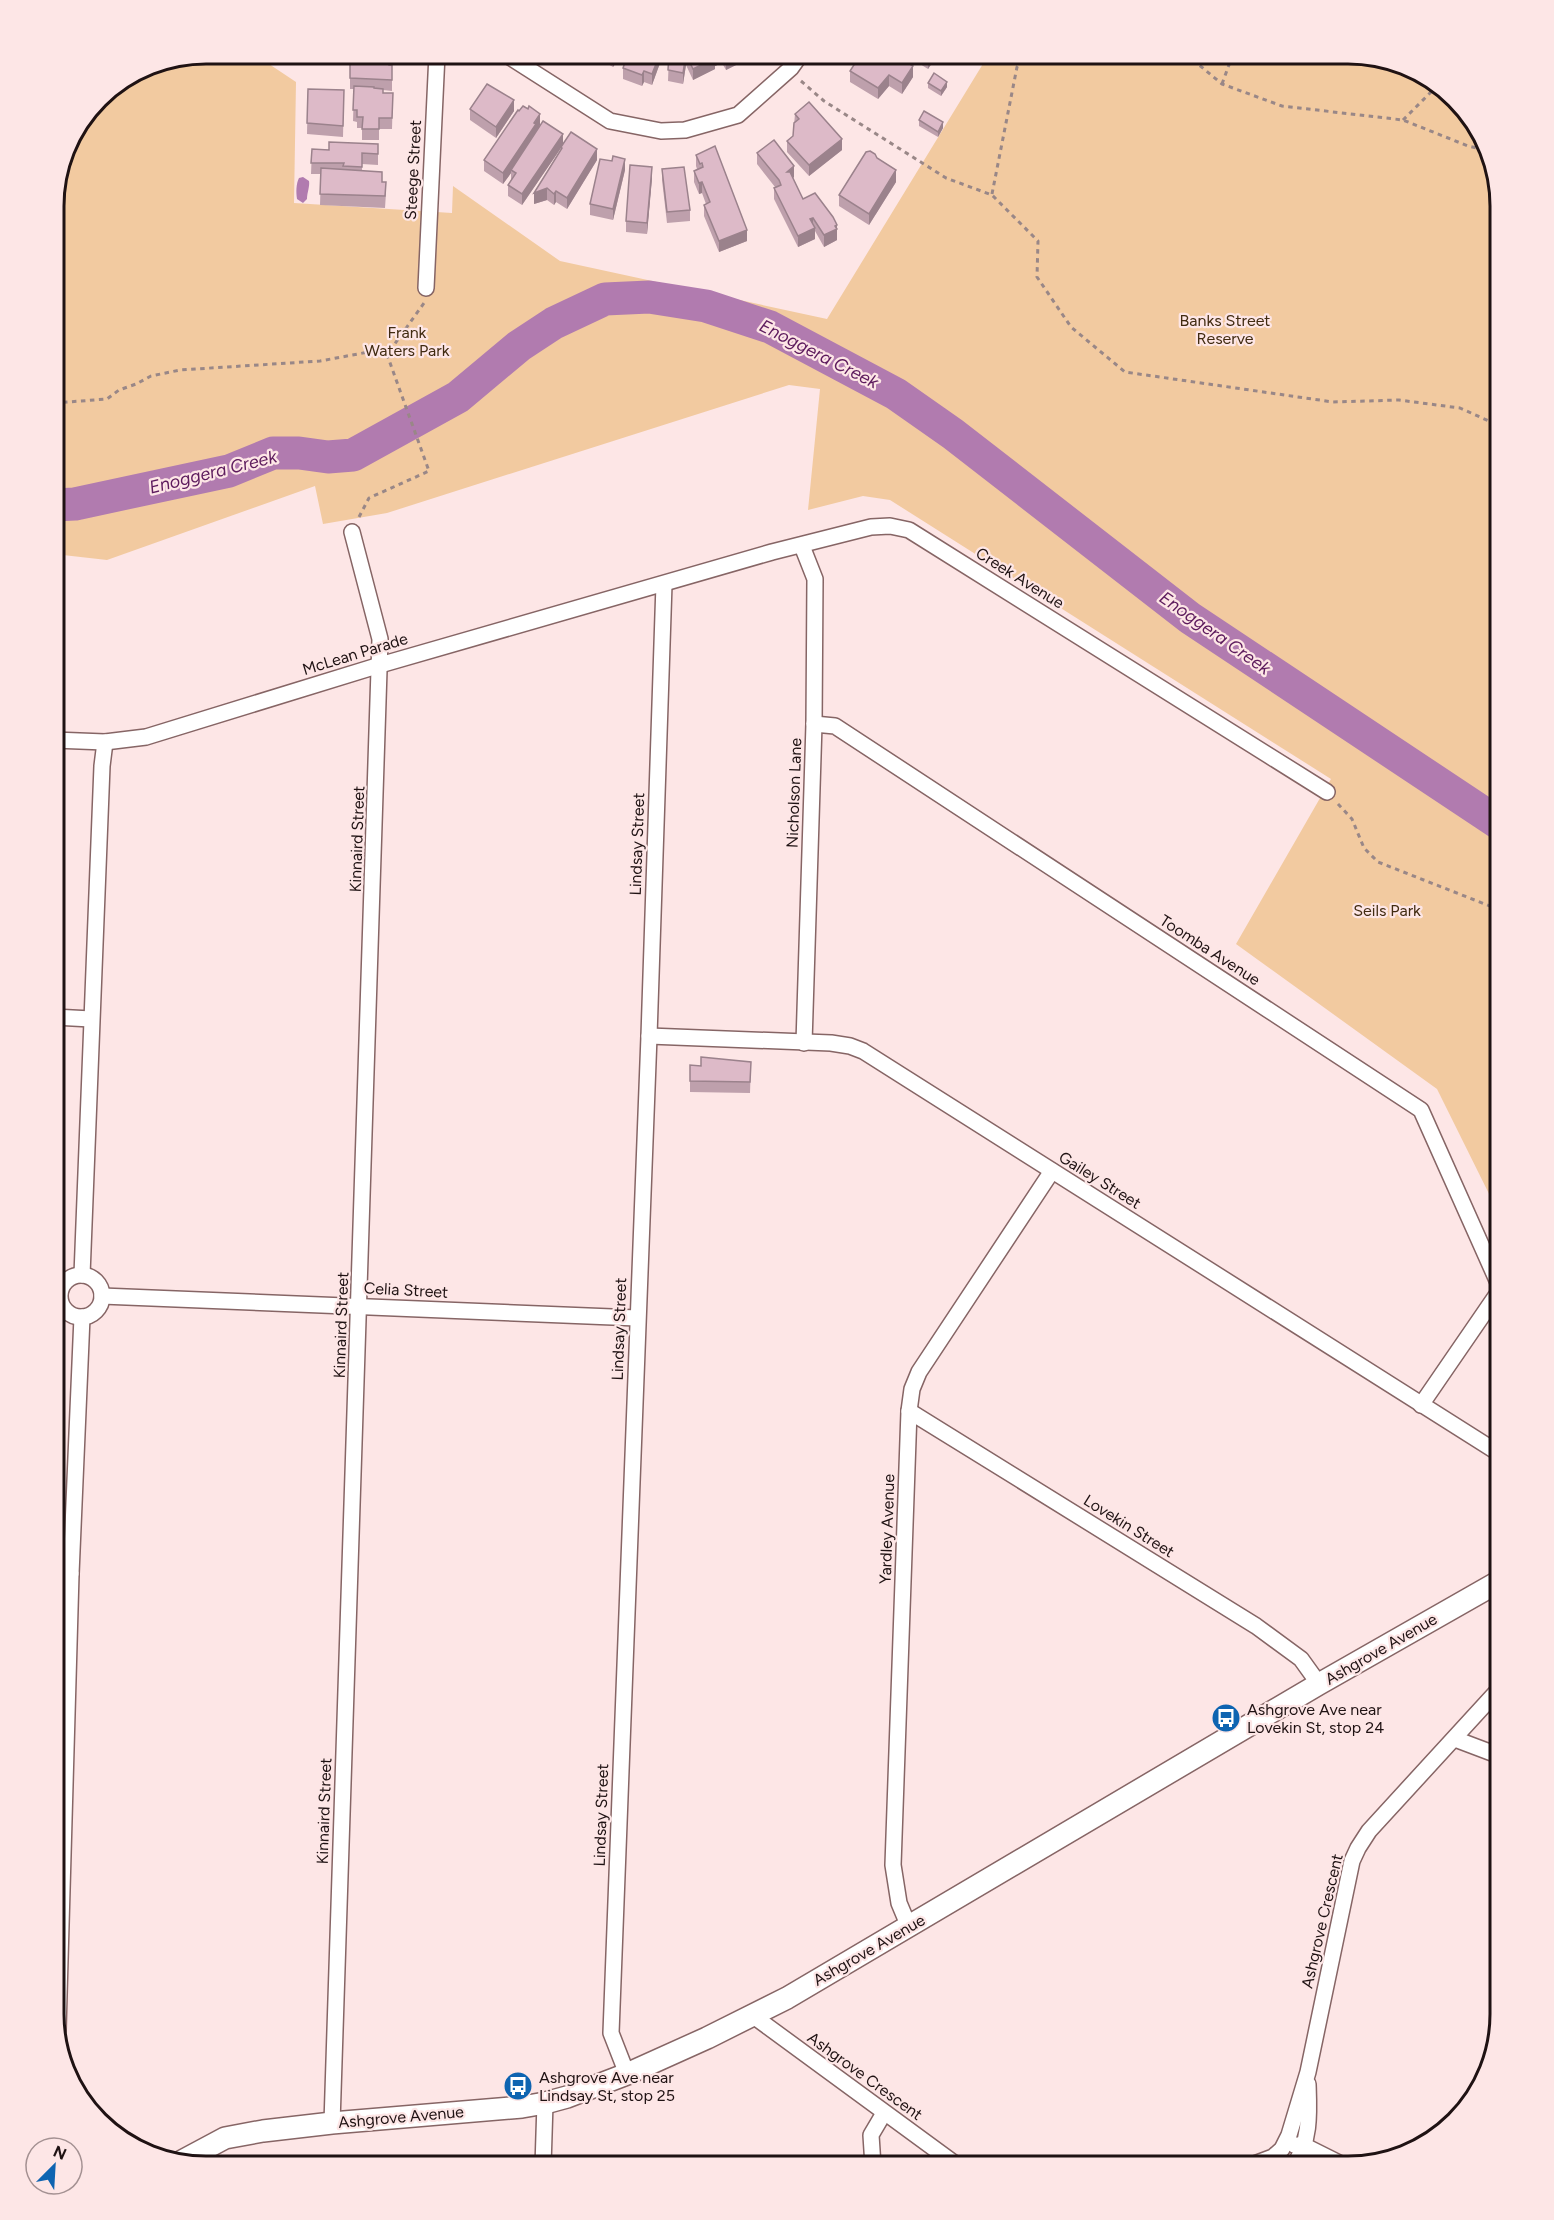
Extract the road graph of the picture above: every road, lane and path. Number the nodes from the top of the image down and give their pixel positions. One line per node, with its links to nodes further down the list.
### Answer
1 (436, 65): 13 (street, Steege Street)
2 (522, 65): 3 (street)
3 (792, 65)
4 (797, 65): 12 (path)
5 (1018, 65): 12 (path)
6 (1199, 65): 8 (path)
7 (1229, 65): 8 (path)
8 (1222, 84): 10 (path)
9 (1431, 92): 10 (path)
10 (1403, 120): 11 (path)
11 (1477, 148)
12 (992, 195): 16 (path)
13 (426, 288): 14 (path)
14 (386, 349): 15 (path); 17 (path)
15 (65, 402)
16 (1490, 422)
17 (352, 532): 20 (street, Kinnaird Street)
18 (802, 546): 19 (street, Creek Avenue); 21 (street, Nicholson Lane); 24 (street, Creek Avenue)
19 (664, 584): 20 (street, McLean Parade); 28 (street, Lindsay Street)
20 (380, 665): 23 (street, McLean Parade); 36 (street, Kinnaird Street)
21 (814, 724): 29 (street, Nicholson Lane); 31 (street, Toomba Avenue)
22 (65, 740): 23 (street, McLean Parade)
23 (105, 742): 27 (street)
24 (1327, 792): 25 (path)
25 (1490, 906)
26 (65, 1018): 27 (street)
27 (91, 1019): 32 (street)
28 (649, 1036): 29 (street, Gailey Street); 39 (street, Lindsay Street)
29 (804, 1043): 30 (street, Gailey Street)
30 (1052, 1171): 40 (street, Gailey Street); 41 (street, Yardley Avenue)
31 (1490, 1265)
32 (82, 1275): 33 (street); 34 (street)
33 (64, 1283)
34 (102, 1296): 36 (street, Celia Street); 38 (street)
35 (1490, 1303): 40 (street)
36 (359, 1306): 39 (street, Celia Street); 57 (street, Kinnaird Street)
37 (64, 1308): 38 (street)
38 (82, 1317): 44 (street)
39 (637, 1318): 54 (street, Lindsay Street)
40 (1421, 1405): 42 (street, Gailey Street)
41 (909, 1411): 46 (street, Lovekin Street); 51 (street, Yardley Avenue)
42 (1490, 1448)
43 (64, 1574): 44 (street)
44 (71, 1574): 48 (street)
45 (1490, 1587): 46 (main road, Ashgrove Avenue)
46 (1319, 1684): 51 (main road, Ashgrove Avenue)
47 (1490, 1699): 49 (street, Ashgrove Crescent)
48 (64, 1733)
49 (1455, 1739): 50 (street); 53 (street, Ashgrove Crescent)
50 (1490, 1752)
51 (909, 1927): 52 (main road, Ashgrove Avenue)
52 (752, 2015): 54 (main road, Ashgrove Avenue); 56 (street, Ashgrove Crescent)
53 (1308, 2072): 58 (street, Ashgrove Crescent); 59 (street, Ashgrove Crescent)
54 (627, 2074): 55 (main road, Ashgrove Avenue)
55 (545, 2103): 57 (main road, Ashgrove Avenue); 61 (street)
56 (884, 2113): 62 (street); 63 (street, Ashgrove Crescent)
57 (332, 2122): 60 (main road, Ashgrove Avenue)
58 (1284, 2145): 59 (street); 64 (street); 65 (street)
59 (1303, 2145): 66 (street, Ashgrove Crescent); 67 (street)
60 (194, 2155)
61 (543, 2155)
62 (872, 2156)
63 (944, 2156)
64 (1274, 2156)
65 (1292, 2156)
66 (1300, 2156)
67 (1325, 2156)

